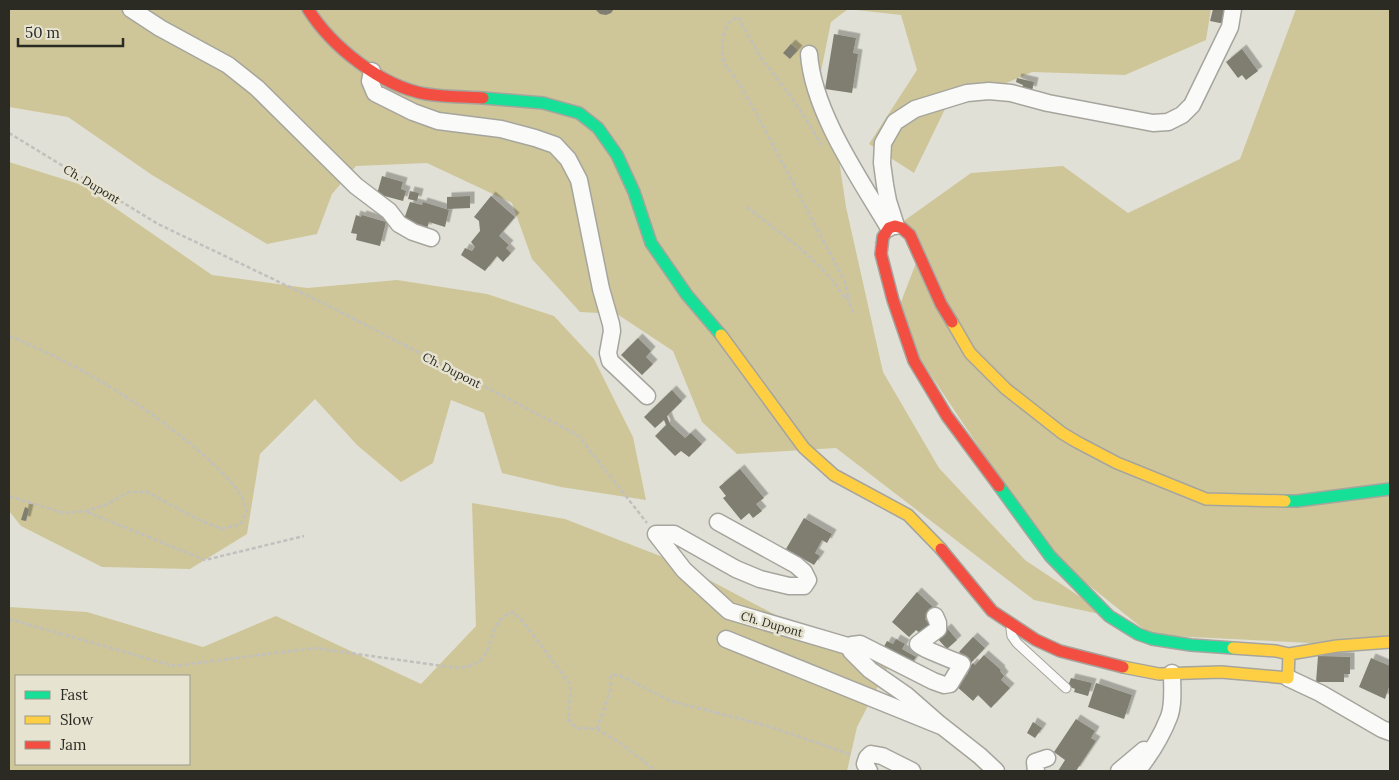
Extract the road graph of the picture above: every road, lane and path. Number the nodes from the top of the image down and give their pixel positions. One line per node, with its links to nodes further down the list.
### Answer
1 (132, 9): 10 (street)
2 (308, 9): 5 (street)
3 (1234, 9): 9 (street)
4 (809, 54): 9 (street)
5 (372, 71): 14 (street); 23 (street)
6 (9, 133): 19 (path, Ch. Dupont)
7 (825, 151): 11 (path)
8 (747, 207): 11 (path)
9 (893, 227): 15 (street); 27 (street)
10 (431, 238)
11 (847, 297): 12 (path)
12 (854, 315)
13 (9, 336): 17 (path)
14 (647, 396)
15 (1390, 489)
16 (9, 496): 17 (path)
17 (86, 511): 20 (path)
18 (718, 522): 19 (street)
19 (656, 534): 26 (street, Ch. Dupont)
20 (304, 536)
21 (935, 616): 26 (street, Ch. Dupont)
22 (9, 619): 32 (path)
23 (1012, 624): 28 (street); 30 (lane)
24 (726, 638): 31 (street)
25 (1390, 642): 27 (street)
26 (852, 646): 31 (street)
27 (1289, 654): 29 (street)
28 (1172, 673): 29 (street); 34 (street)
29 (1288, 678): 33 (street)
30 (1066, 688)
31 (941, 726): 39 (street)
32 (597, 729): 36 (path); 38 (path)
33 (1390, 732)
34 (1160, 734): 41 (street); 42 (street)
35 (1047, 758): 40 (street)
36 (867, 765): 37 (street)
37 (906, 770)
38 (656, 771)
39 (996, 771)
40 (1036, 771)
41 (1119, 771)
42 (1137, 771)

